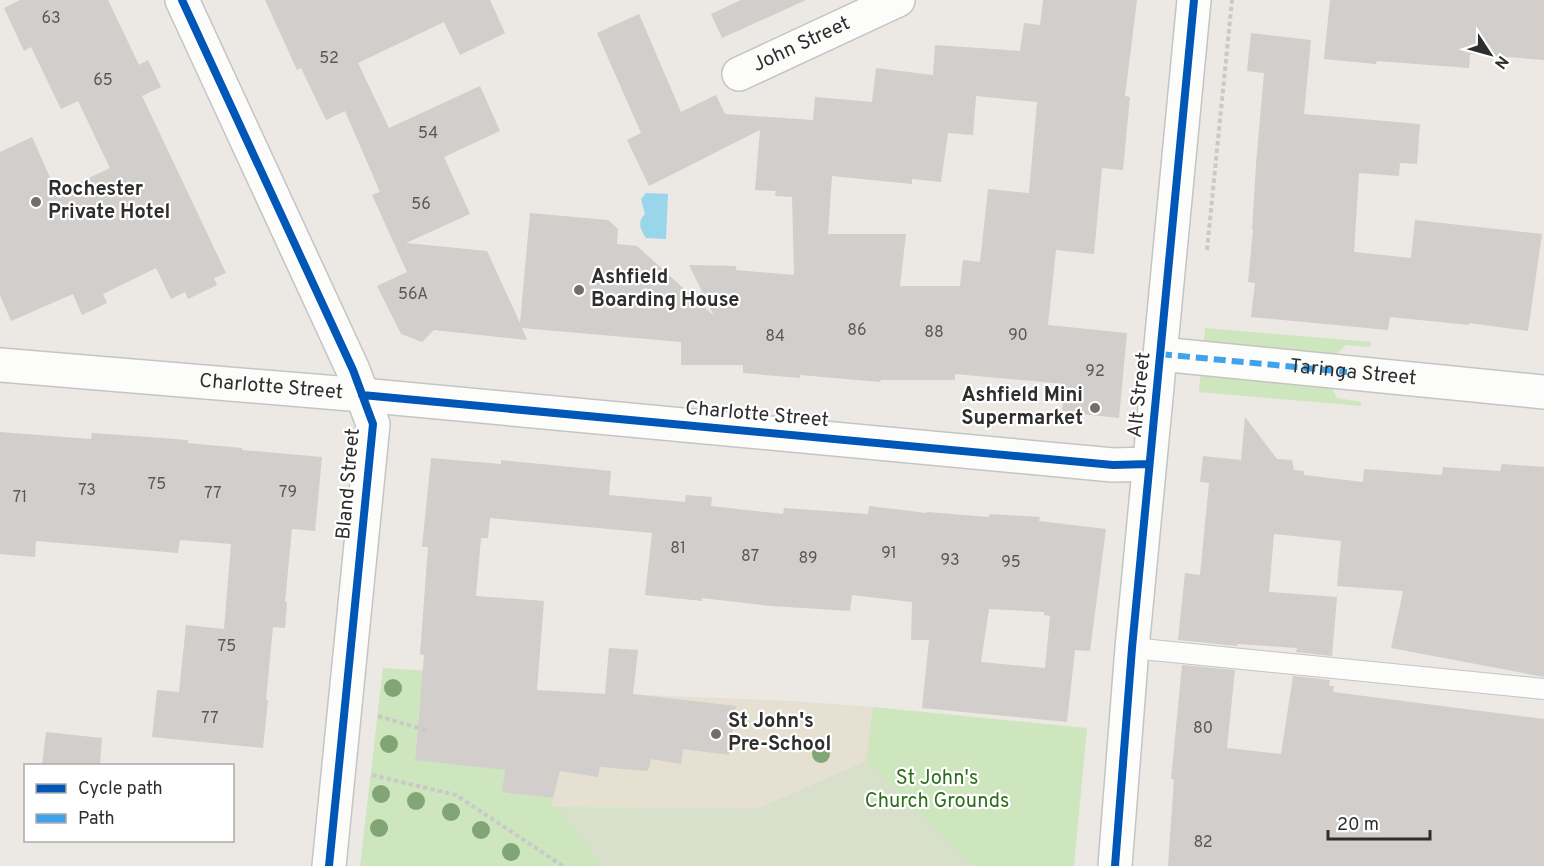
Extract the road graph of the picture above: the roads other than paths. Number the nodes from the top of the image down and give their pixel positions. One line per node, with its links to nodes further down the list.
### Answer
1 (182, 0): 8 (street, Bland Street)
2 (898, 0): 4 (street, John Street)
3 (1194, 0): 5 (street, Alt Street)
4 (739, 75)
5 (1160, 354): 7 (street, Taringa Street); 9 (street, Alt Street)
6 (0, 365): 8 (street, Charlotte Street)
7 (1544, 392)
8 (362, 395): 9 (street, Charlotte Street); 12 (street, Bland Street)
9 (1149, 464): 10 (street, Alt Street)
10 (1132, 648): 11 (lane); 13 (street, Alt Street)
11 (1544, 689)
12 (329, 866)
13 (1115, 866)

